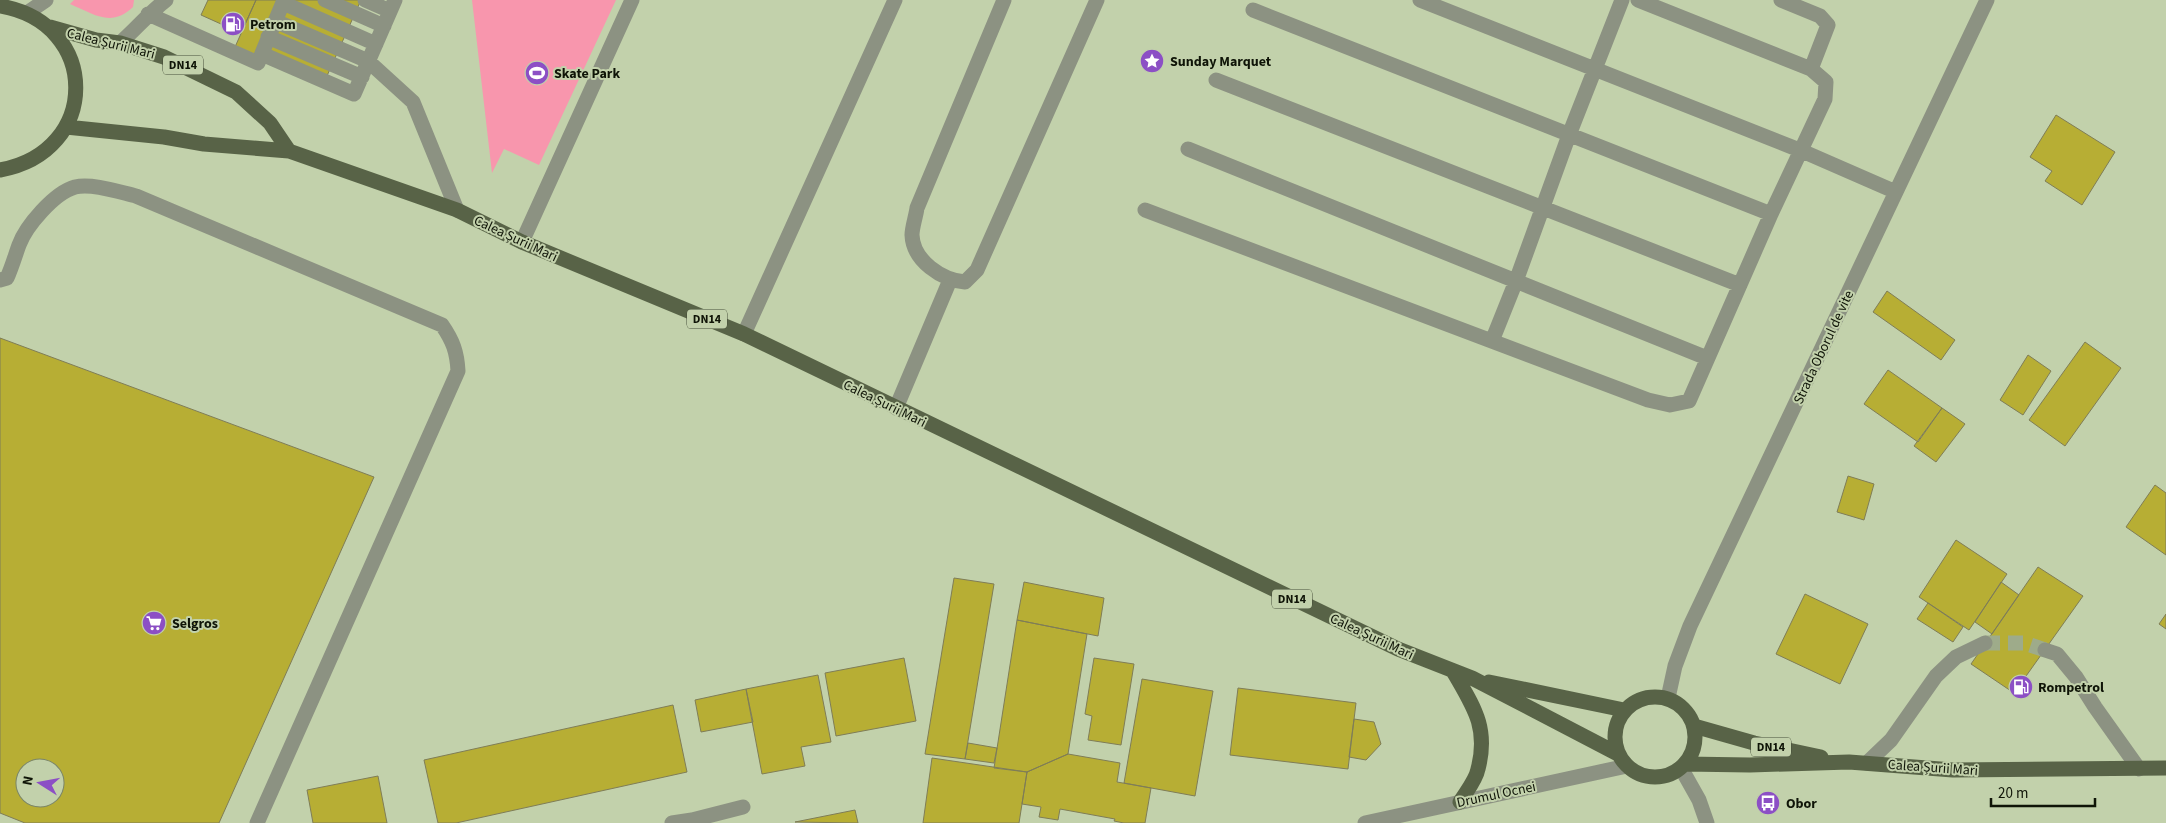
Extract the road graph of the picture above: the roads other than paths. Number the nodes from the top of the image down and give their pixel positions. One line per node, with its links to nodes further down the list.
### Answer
1 (46, 0): 18 (street)
2 (166, 0): 19 (street)
3 (325, 0): 21 (street)
4 (365, 0): 16 (street)
5 (632, 0): 43 (street)
6 (895, 0): 48 (street)
7 (1004, 0): 45 (street)
8 (1097, 0): 45 (street)
9 (1420, 0): 28 (street)
10 (1622, 0): 28 (street)
11 (1638, 0): 29 (street)
12 (1987, 0): 38 (street, Strada Oborul de vite)
13 (1788, 1): 29 (street)
14 (283, 2): 20 (street); 25 (street)
15 (0, 6): 18 (main road)
16 (393, 6): 21 (street)
17 (1253, 10): 33 (street)
18 (27, 13): 22 (main road)
19 (148, 14): 24 (street); 26 (street)
20 (275, 21): 23 (street); 27 (street)
21 (384, 26): 25 (street)
22 (50, 27): 24 (main road, Calea Șurii Mari / DN14); 32 (main road)
23 (268, 37): 26 (street); 30 (street)
24 (120, 43): 35 (main road, Calea Șurii Mari / DN14)
25 (376, 44): 27 (street)
26 (262, 54): 30 (street)
27 (368, 62): 30 (street); 40 (street)
28 (1596, 69): 33 (street); 36 (street)
29 (1811, 69): 36 (street)
30 (362, 77)
31 (1216, 80): 39 (street)
32 (66, 127): 35 (main road, Calea Șurii Mari / DN14); 37 (main road)
33 (1569, 135): 39 (street); 42 (street)
34 (1188, 149): 46 (street)
35 (288, 151): 40 (main road, Calea Șurii Mari / DN14)
36 (1802, 151): 38 (street); 42 (street)
37 (0, 170)
38 (1896, 192): 56 (street, Strada Oborul de vite)
39 (1542, 208): 46 (street); 47 (street)
40 (457, 210): 43 (main road, Calea Șurii Mari / DN14)
41 (1145, 210): 49 (street)
42 (1771, 214): 47 (street)
43 (522, 242): 48 (main road, Calea Șurii Mari / DN14)
44 (0, 280): 68 (street)
45 (950, 280): 51 (street)
46 (1516, 281): 49 (street); 50 (street)
47 (1740, 286): 50 (street)
48 (744, 334): 51 (main road, Calea Șurii Mari / DN14)
49 (1492, 341): 50 (street)
50 (1708, 358)
51 (896, 408): 54 (main road, Calea Șurii Mari / DN14)
52 (1985, 643): 61 (street)
53 (2045, 650): 64 (street)
54 (1454, 671): 55 (main road, Calea Șurii Mari / DN14); 65 (main road)
55 (1472, 678): 57 (main road, Calea Șurii Mari / DN14); 59 (main road, Calea Șurii Mari / DN14)
56 (1668, 698): 57 (main road); 58 (main road)
57 (1624, 710): 59 (main road)
58 (1694, 726): 60 (main road, Calea Șurii Mari / DN14); 62 (main road)
59 (1622, 760): 62 (main road, Calea Șurii Mari / DN14); 65 (street, Drumul Ocnei)
60 (1849, 762): 61 (main road, Calea Șurii Mari / DN14); 62 (main road, Calea Șurii Mari / DN14)
61 (1867, 763): 64 (main road, Calea Șurii Mari / DN14)
62 (1683, 766): 71 (street)
63 (2166, 768): 64 (main road, Calea Șurii Mari / DN14)
64 (2139, 769)
65 (1460, 802): 70 (street, Drumul Ocnei)
66 (743, 807): 67 (street)
67 (692, 821): 69 (street)
68 (258, 823)
69 (672, 823)
70 (1365, 823)
71 (1707, 823)

